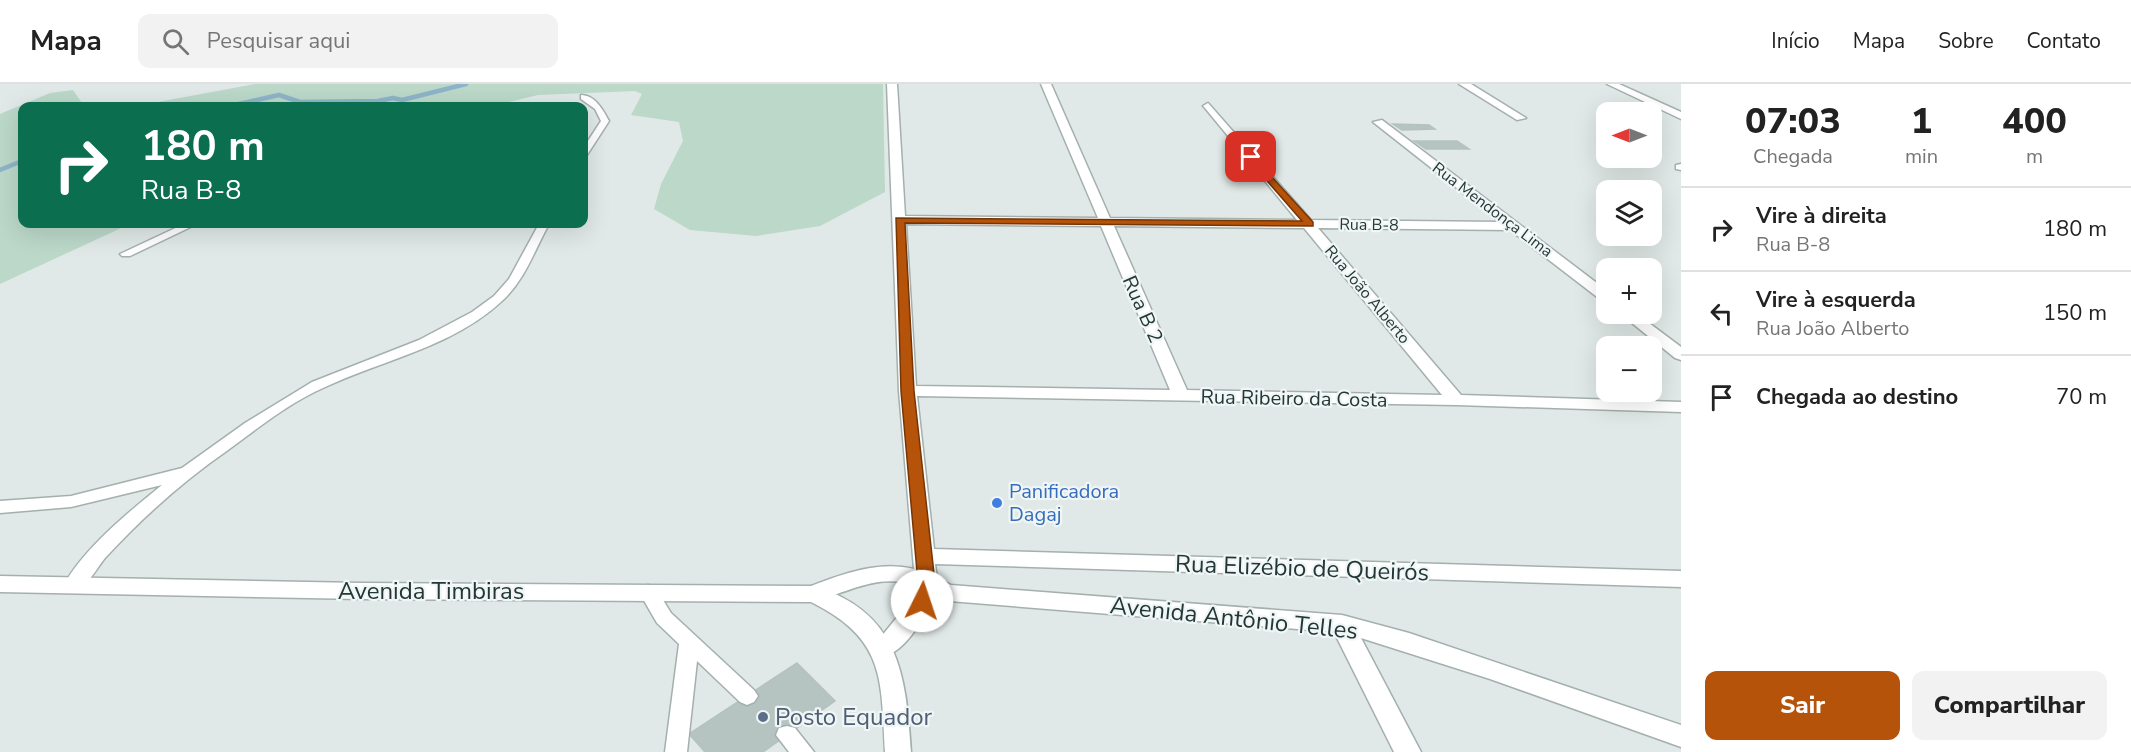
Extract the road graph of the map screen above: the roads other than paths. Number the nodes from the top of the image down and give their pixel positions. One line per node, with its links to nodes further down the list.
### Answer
1 (892, 84): 11 (street)
2 (1046, 84): 12 (street, Rua B 2)
3 (1464, 84): 8 (street)
4 (1612, 84): 7 (street)
5 (584, 97): 10 (lane)
6 (1208, 106): 13 (street, Rua João Alberto)
7 (1681, 117)
8 (1521, 118)
9 (1378, 122): 14 (street, Rua Mendonça Lima)
10 (588, 144)
11 (900, 220): 12 (street, Rua B-8); 21 (street)
12 (1104, 222): 13 (street, Rua B-8); 22 (street, Rua B 2)
13 (1310, 224): 14 (street, Rua B-8); 23 (street, Rua João Alberto)
14 (1515, 226): 18 (street, Rua Mendonça Lima)
15 (183, 228): 17 (lane)
16 (542, 228): 25 (lane)
17 (126, 254)
18 (1596, 289)
19 (1641, 324): 20 (street)
20 (1681, 355)
21 (908, 391): 22 (street, Rua Ribeiro da Costa); 27 (street)
22 (1181, 396): 23 (street, Rua Ribeiro da Costa)
23 (1456, 400): 24 (street, Rua Ribeiro da Costa)
24 (1681, 406)
25 (193, 470): 26 (lane); 31 (lane)
26 (0, 507)
27 (922, 556): 28 (street, Rua Elizébio de Queirós); 29 (street)
28 (1681, 579)
29 (926, 583): 33 (street, Avenida Antônio Telles); 34 (street, Avenida Antônio Telles); 36 (street)
30 (0, 584): 31 (street, Avenida Timbiras)
31 (73, 585): 32 (street, Avenida Timbiras)
32 (648, 592): 33 (street, Avenida Timbiras); 35 (lane)
33 (814, 594): 36 (street, Avenida Timbiras)
34 (1342, 624): 39 (street, Avenida Antônio Telles); 43 (street)
35 (689, 643): 37 (lane); 40 (lane)
36 (884, 648): 42 (street)
37 (747, 696)
38 (787, 735): 41 (lane)
39 (1681, 736)
40 (676, 752)
41 (803, 752)
42 (898, 752)
43 (1408, 752)

